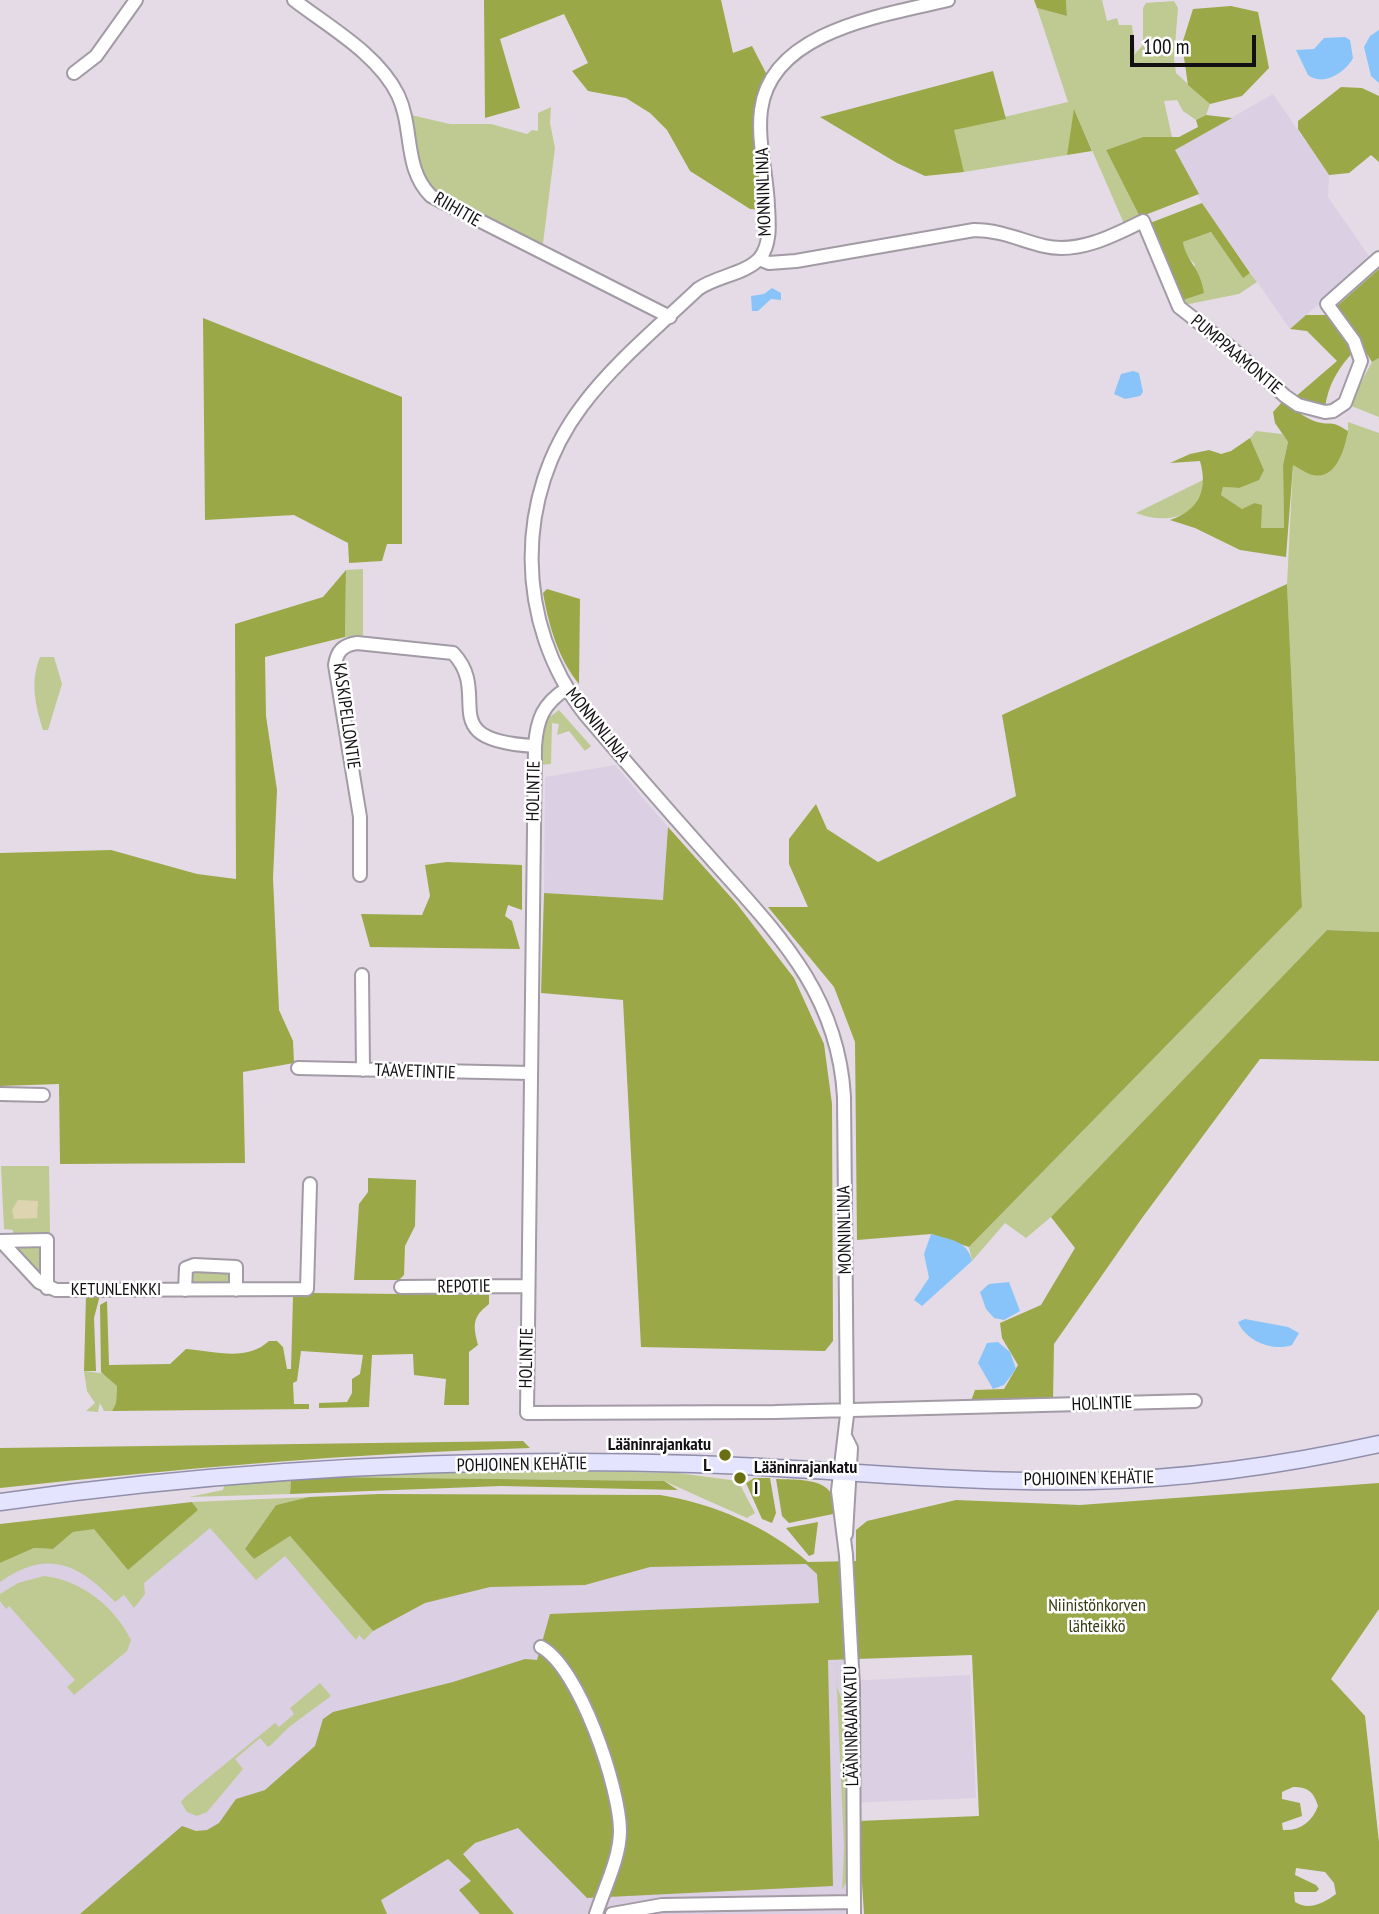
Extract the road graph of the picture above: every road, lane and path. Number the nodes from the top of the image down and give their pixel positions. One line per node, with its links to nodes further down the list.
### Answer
1 (136, 0): 4 (street)
2 (294, 0): 7 (street, RIIHITIE)
3 (948, 0): 6 (street, MONNINLINJA)
4 (74, 73)
5 (1379, 258): 6 (street, PUMPPAAMONTIE)
6 (759, 259): 7 (street, MONNINLINJA)
7 (670, 317): 8 (street, MONNINLINJA)
8 (566, 689): 9 (street, HOLINTIE); 25 (street, MONNINLINJA)
9 (535, 746): 10 (street, KASKIPELLONTIE); 14 (street, HOLINTIE)
10 (359, 876)
11 (362, 975): 13 (street)
12 (298, 1068): 13 (street, TAAVETINTIE)
13 (362, 1070): 14 (street, TAAVETINTIE)
14 (531, 1073): 19 (street, HOLINTIE)
15 (0, 1094): 16 (street)
16 (43, 1095)
17 (310, 1184): 23 (street, KETUNLENKKI)
18 (1, 1241): 21 (street, KETUNLENKKI); 21 (street, KETUNLENKKI)
19 (528, 1286): 20 (street, REPOTIE); 25 (street, HOLINTIE)
20 (401, 1287)
21 (47, 1288): 22 (street, KETUNLENKKI)
22 (185, 1290): 23 (street, KETUNLENKKI); 23 (street, KETUNLENKKI)
23 (236, 1290)
24 (1195, 1401): 25 (street, HOLINTIE)
25 (847, 1409): 27 (street, MONNINLINJA)
26 (1379, 1444): 27 (main road, POHJOINEN KEHÄTIE)
27 (844, 1470): 28 (main road, POHJOINEN KEHÄTIE); 30 (street, LÄÄNINRAJANKATU)
28 (0, 1502)
29 (541, 1647): 31 (street)
30 (854, 1908): 32 (street)
31 (596, 1914)
32 (612, 1914)

